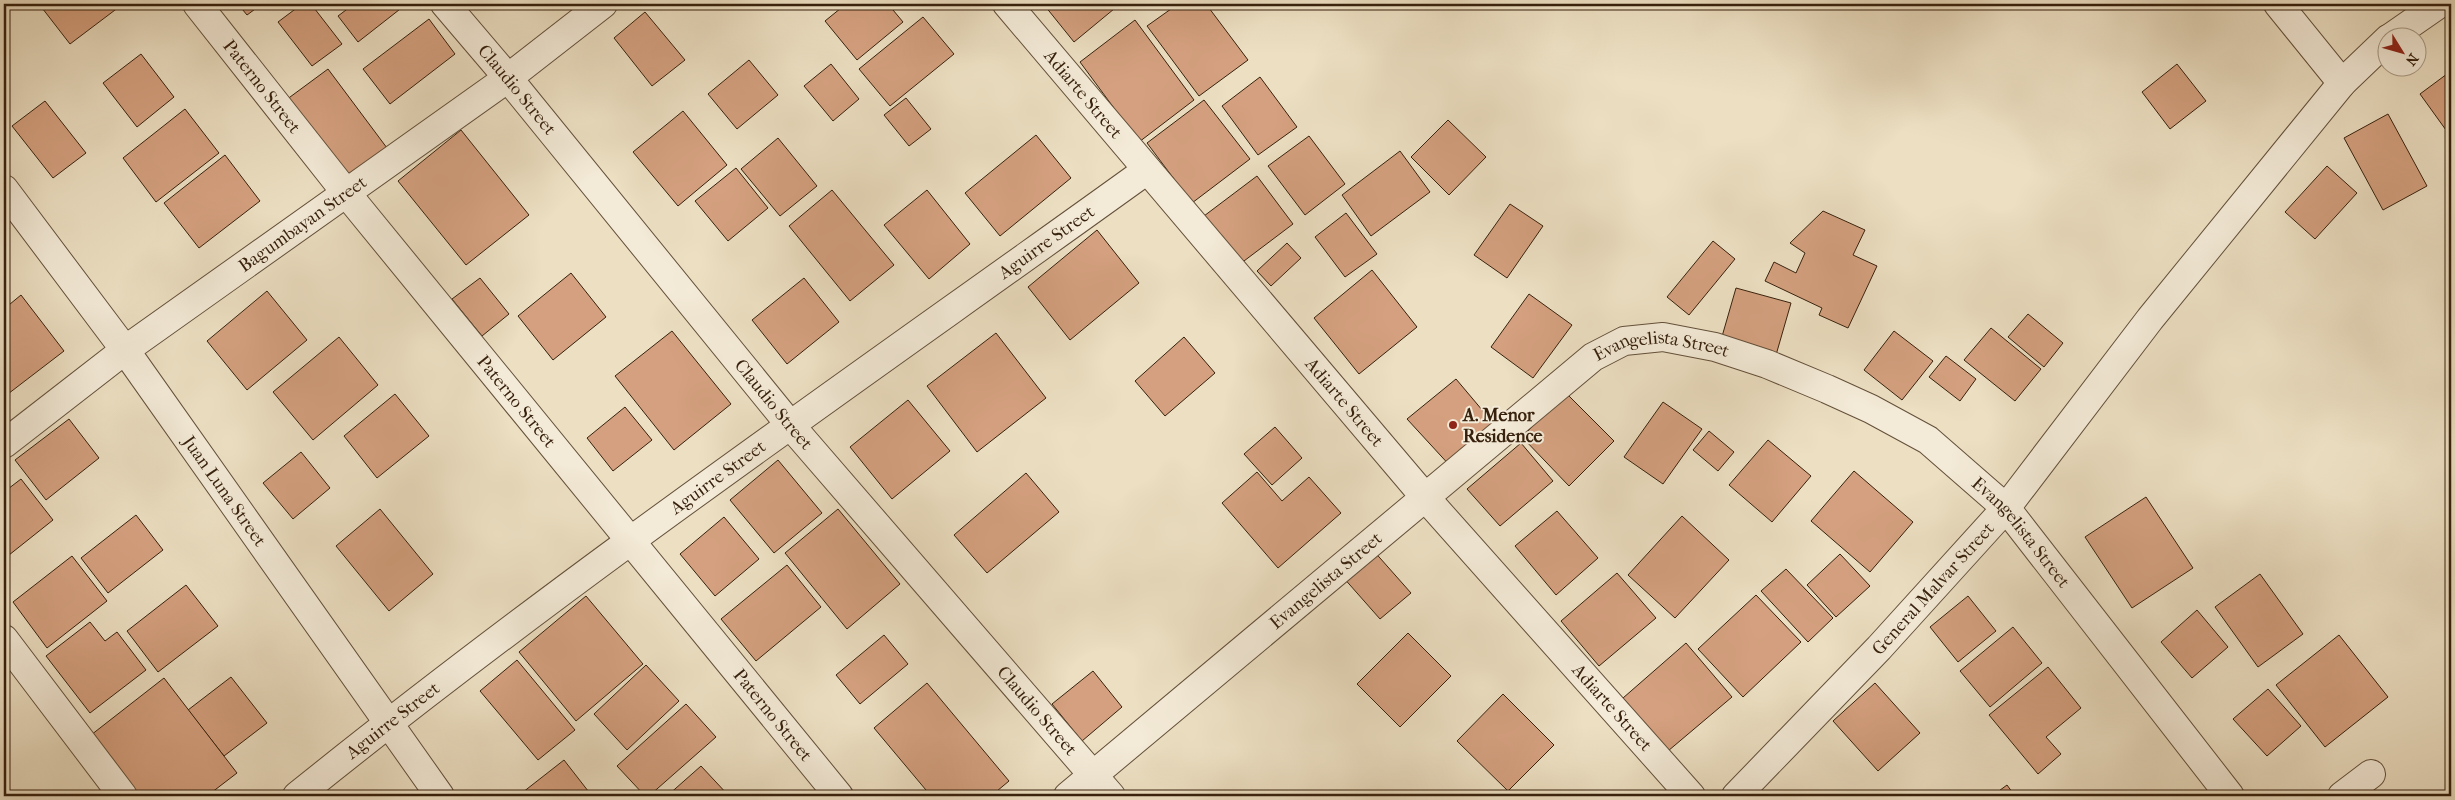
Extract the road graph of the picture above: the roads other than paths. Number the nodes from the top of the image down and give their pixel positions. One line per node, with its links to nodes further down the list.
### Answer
1 (197, 4): 13 (street, Paterno Street)
2 (445, 4): 9 (street, Claudio Street)
3 (603, 4): 9 (street, Bagumbayan Street)
4 (1007, 4): 11 (street, Adiarte Street)
5 (2278, 4): 10 (street)
6 (2439, 4): 7 (street, General Malvar Street)
7 (2404, 28)
8 (2378, 49): 10 (street, General Malvar Street)
9 (508, 78): 13 (street, Bagumbayan Street); 15 (street, Claudio Street)
10 (2342, 83): 18 (street, General Malvar Street)
11 (1147, 170): 15 (street, Aguirre Street); 17 (street, Adiarte Street)
12 (4, 189): 14 (street, Juan Luna Street)
13 (347, 194): 14 (street, Bagumbayan Street); 19 (street, Paterno Street)
14 (124, 350): 16 (street, Bagumbayan Street); 21 (street, Juan Luna Street)
15 (791, 426): 19 (street, Aguirre Street); 23 (street, Claudio Street)
16 (4, 444)
17 (1424, 496): 18 (street, Evangelista Street); 23 (street, Evangelista Street); 30 (street, Adiarte Street)
18 (2006, 508): 31 (street, General Malvar Street); 32 (street, Evangelista Street)
19 (630, 541): 21 (street, Aguirre Street); 27 (street, Paterno Street)
20 (4, 639): 24 (street)
21 (387, 724): 25 (street, Aguirre Street); 26 (street, Juan Luna Street)
22 (2371, 774): 33 (street)
23 (1093, 776): 28 (street, Evangelista Street); 29 (street, Claudio Street)
24 (123, 796)
25 (297, 796)
26 (440, 796)
27 (839, 796)
28 (1068, 796)
29 (1111, 796)
30 (1691, 796)
31 (1736, 796)
32 (2230, 796)
33 (2342, 796)

